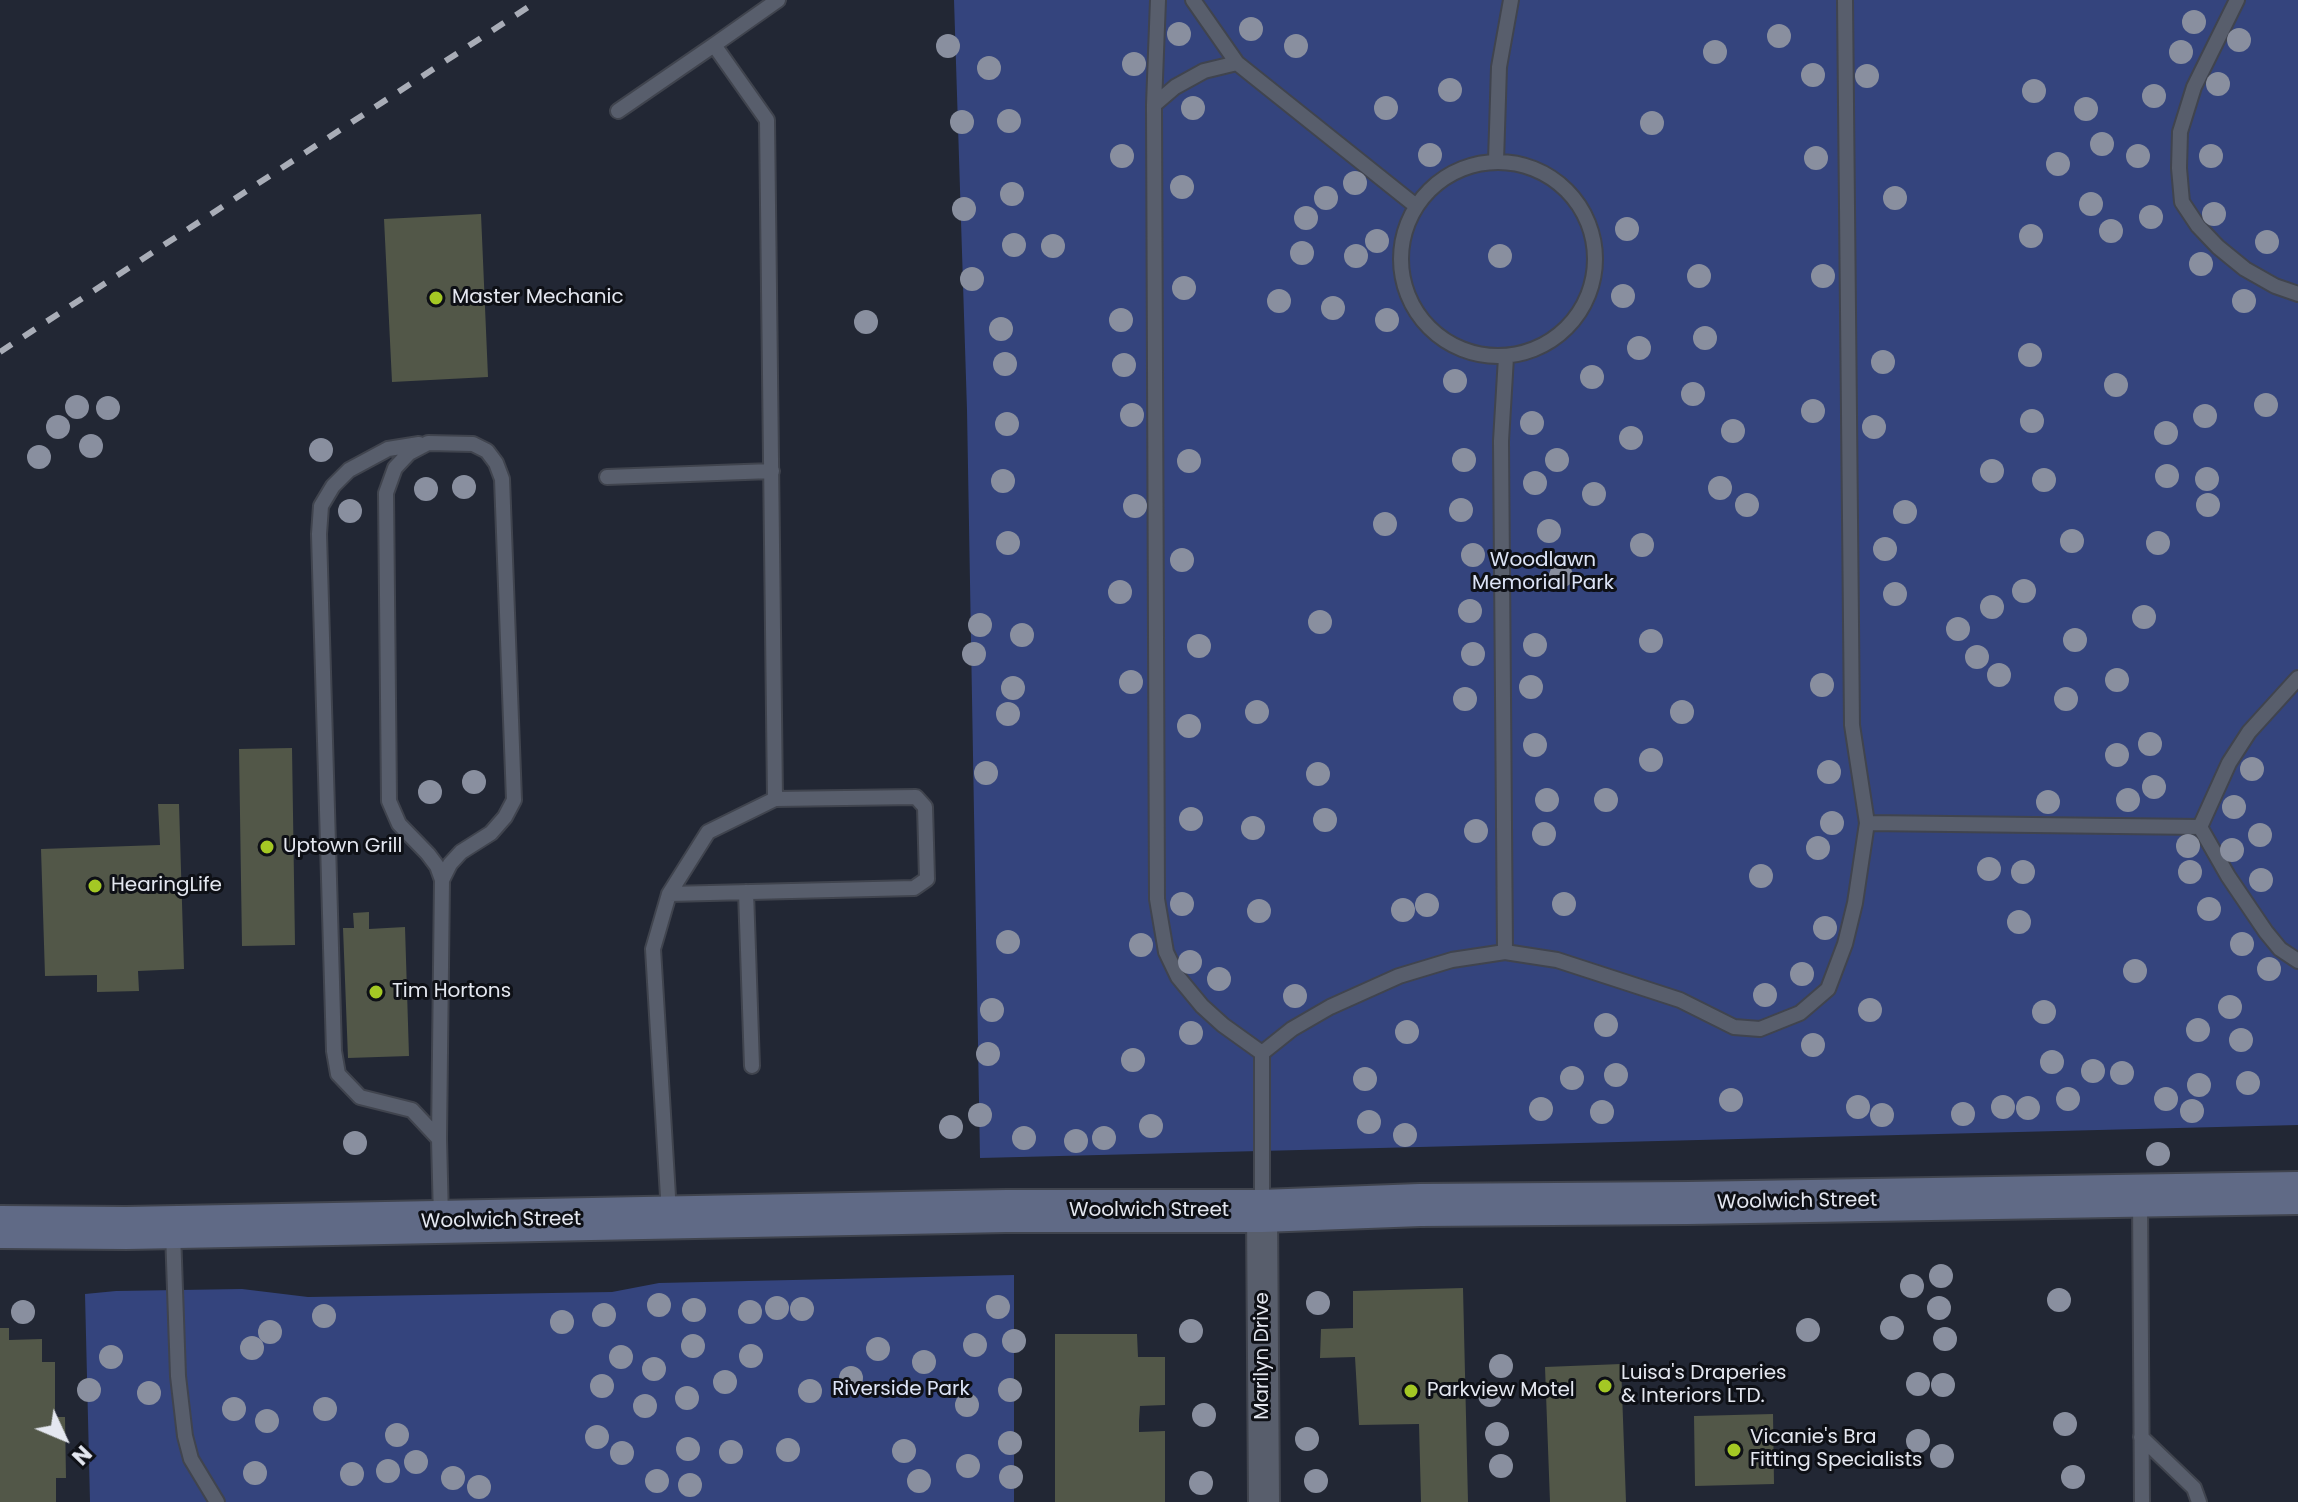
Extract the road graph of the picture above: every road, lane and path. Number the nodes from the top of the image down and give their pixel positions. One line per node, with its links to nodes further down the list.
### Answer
1 (778, 0): 7 (lane)
2 (1158, 0): 9 (lane)
3 (1193, 0): 8 (lane)
4 (1511, 0): 11 (lane)
5 (1845, 0): 20 (lane)
6 (2237, 0): 13 (lane)
7 (714, 45): 10 (lane); 16 (lane)
8 (1237, 63): 9 (lane); 12 (lane)
9 (1154, 105): 27 (lane)
10 (618, 111)
11 (1496, 161): 12 (lane); 14 (lane)
12 (1416, 206): 14 (lane)
13 (2298, 294)
14 (1506, 357): 25 (lane)
15 (428, 443): 22 (lane); 22 (lane); 29 (lane)
16 (772, 471): 17 (lane); 19 (lane)
17 (607, 477)
18 (2298, 678): 21 (lane)
19 (775, 799): 23 (lane); 24 (lane)
20 (1867, 823): 21 (lane); 25 (lane)
21 (2200, 827): 26 (lane)
22 (442, 880): 29 (lane)
23 (746, 892): 24 (lane); 28 (lane)
24 (669, 894): 33 (lane)
25 (1505, 952): 27 (lane)
26 (2298, 961)
27 (1262, 1053): 32 (lane)
28 (752, 1066)
29 (439, 1139): 34 (lane)
30 (2298, 1193): 31 (main road, Woolwich Street)
31 (2140, 1197): 32 (main road, Woolwich Street); 37 (lane)
32 (1262, 1211): 33 (main road, Woolwich Street); 39 (street, Marilyn Drive)
33 (669, 1217): 34 (main road, Woolwich Street)
34 (441, 1222): 36 (main road, Woolwich Street)
35 (0, 1227): 36 (main road, Woolwich Street)
36 (173, 1227): 38 (lane)
37 (2141, 1437): 40 (lane); 41 (lane)
38 (217, 1502)
39 (1264, 1502)
40 (2142, 1502)
41 (2199, 1502)

